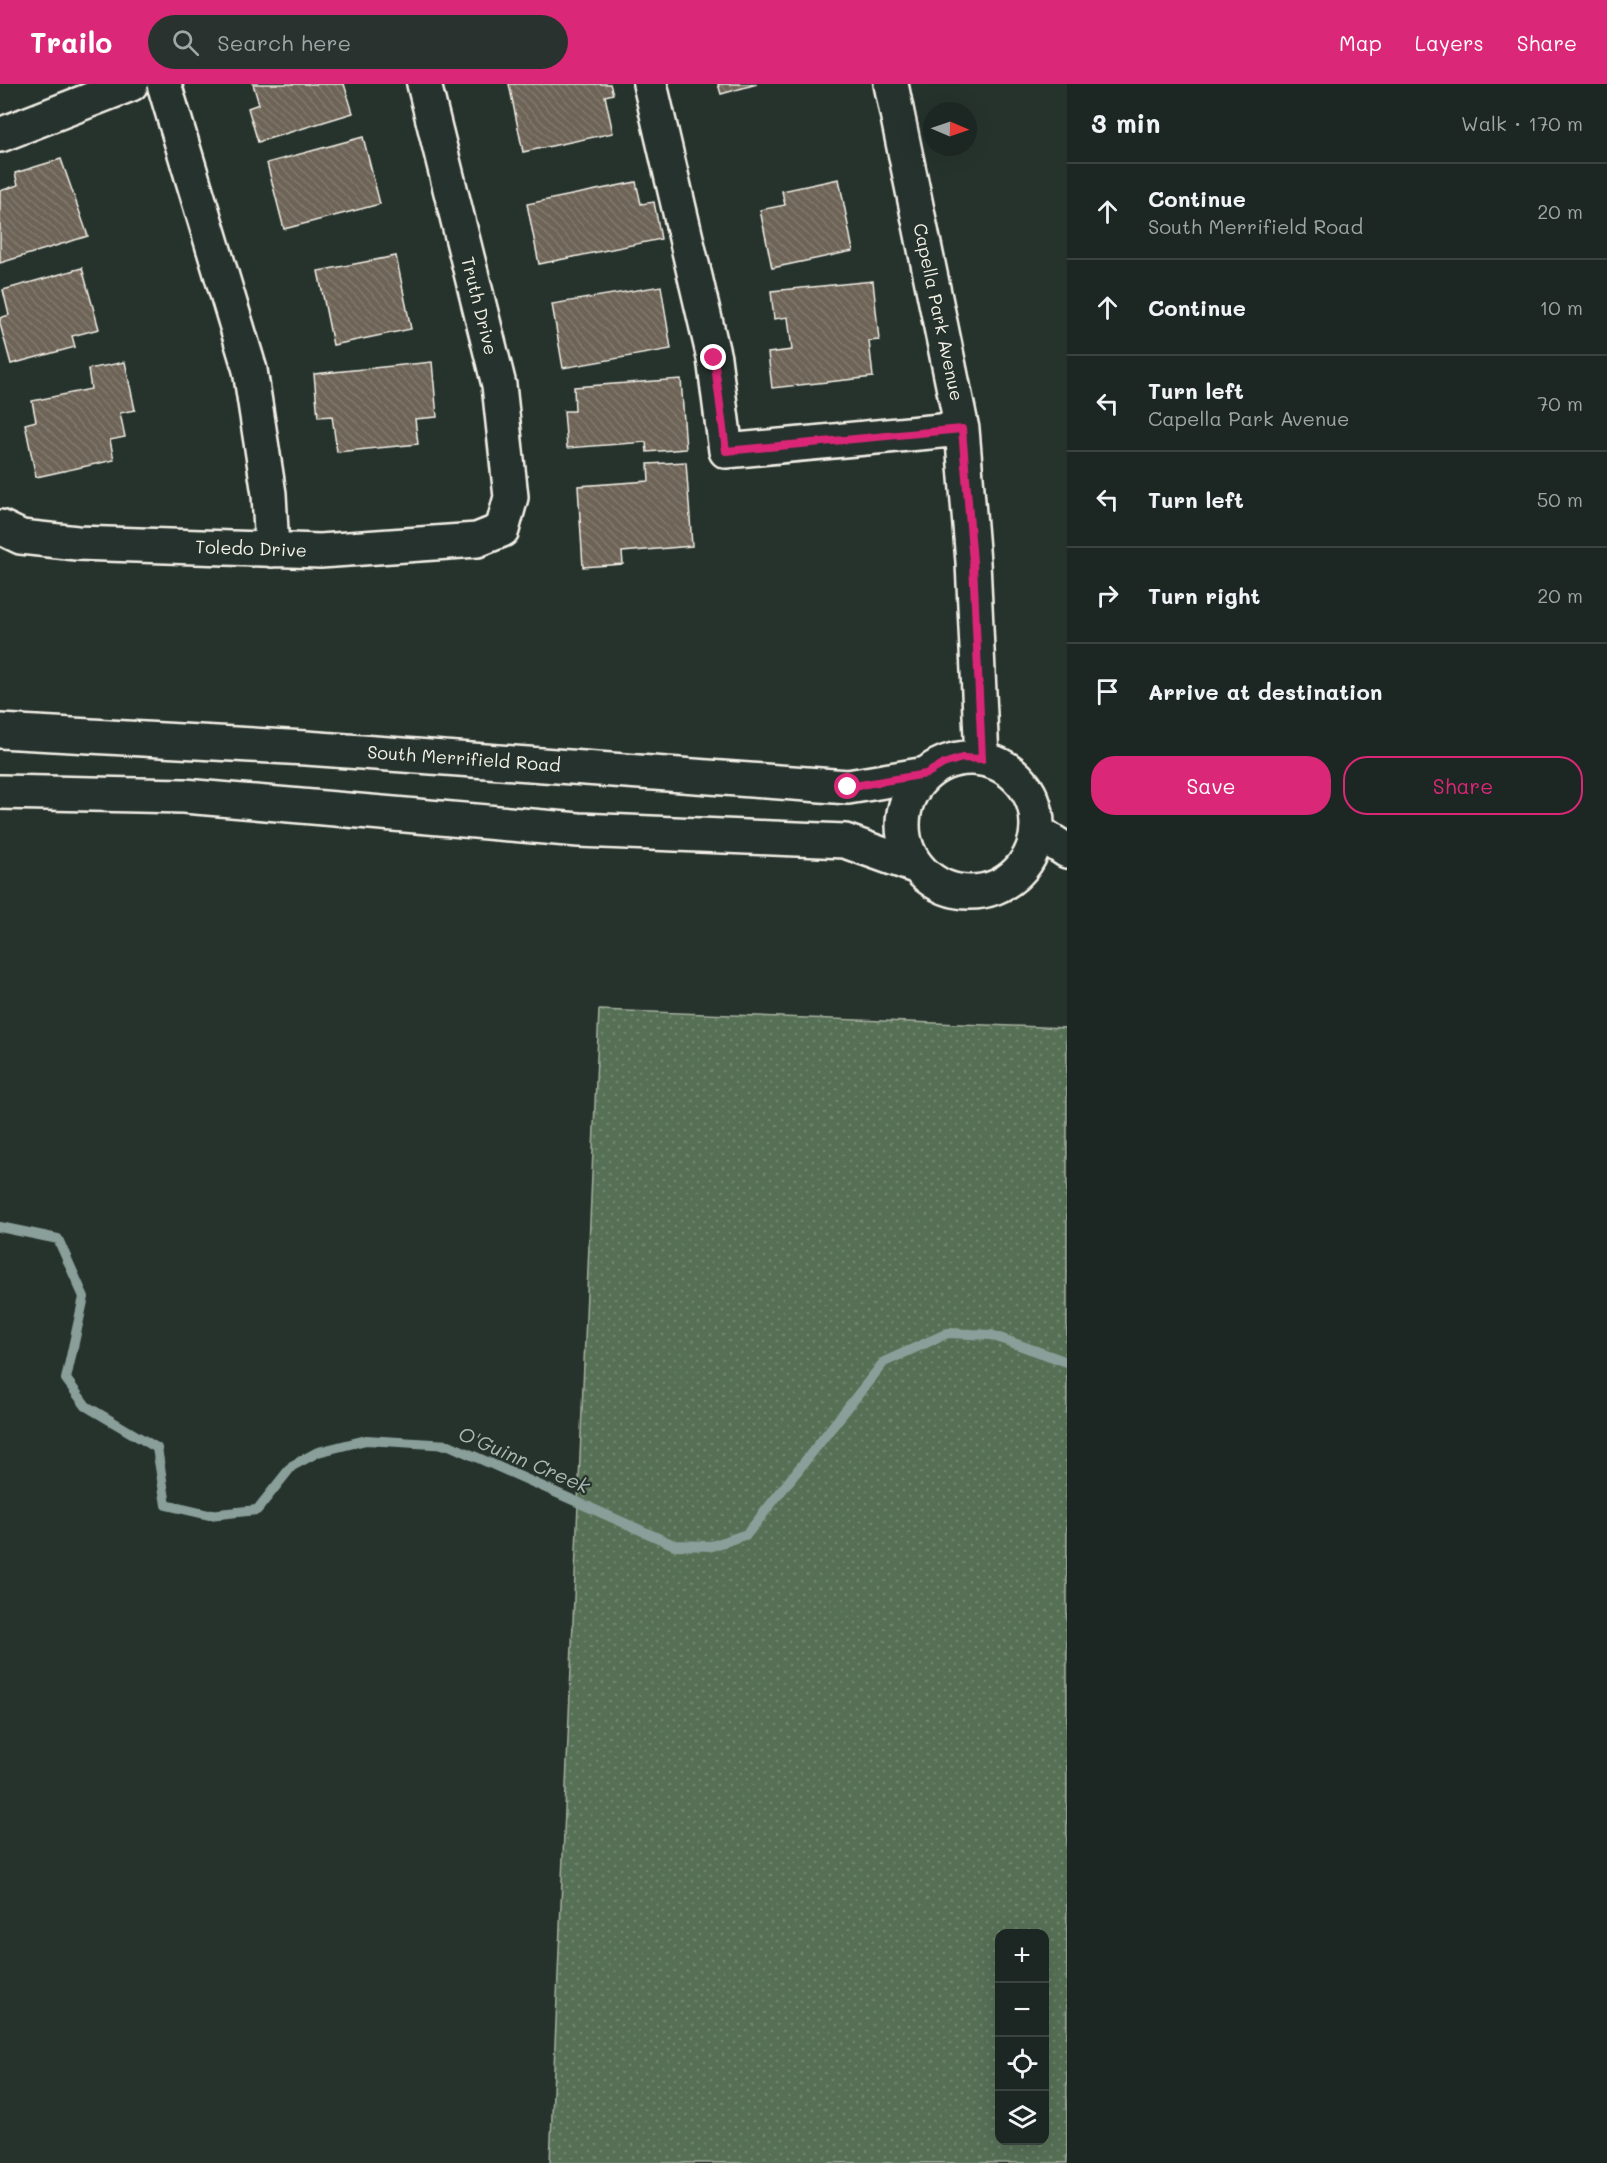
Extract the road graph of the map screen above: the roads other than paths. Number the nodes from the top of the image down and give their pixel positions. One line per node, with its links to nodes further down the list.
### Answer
1 (131, 84): 6 (street)
2 (164, 84): 10 (street)
3 (424, 84): 9 (street, Truth Drive)
4 (650, 84): 7 (street)
5 (891, 84): 7 (street, Capella Park Avenue)
6 (0, 135)
7 (962, 429): 12 (street, Capella Park Avenue)
8 (0, 527): 10 (street, Toledo Drive)
9 (502, 530): 10 (street, Toledo Drive)
10 (272, 550)
11 (0, 731): 13 (street, South Merrifield Road)
12 (982, 759): 13 (street); 15 (street)
13 (926, 774): 17 (street)
14 (0, 792): 17 (street)
15 (1038, 832): 16 (street); 17 (street)
16 (1067, 851)
17 (915, 866)

